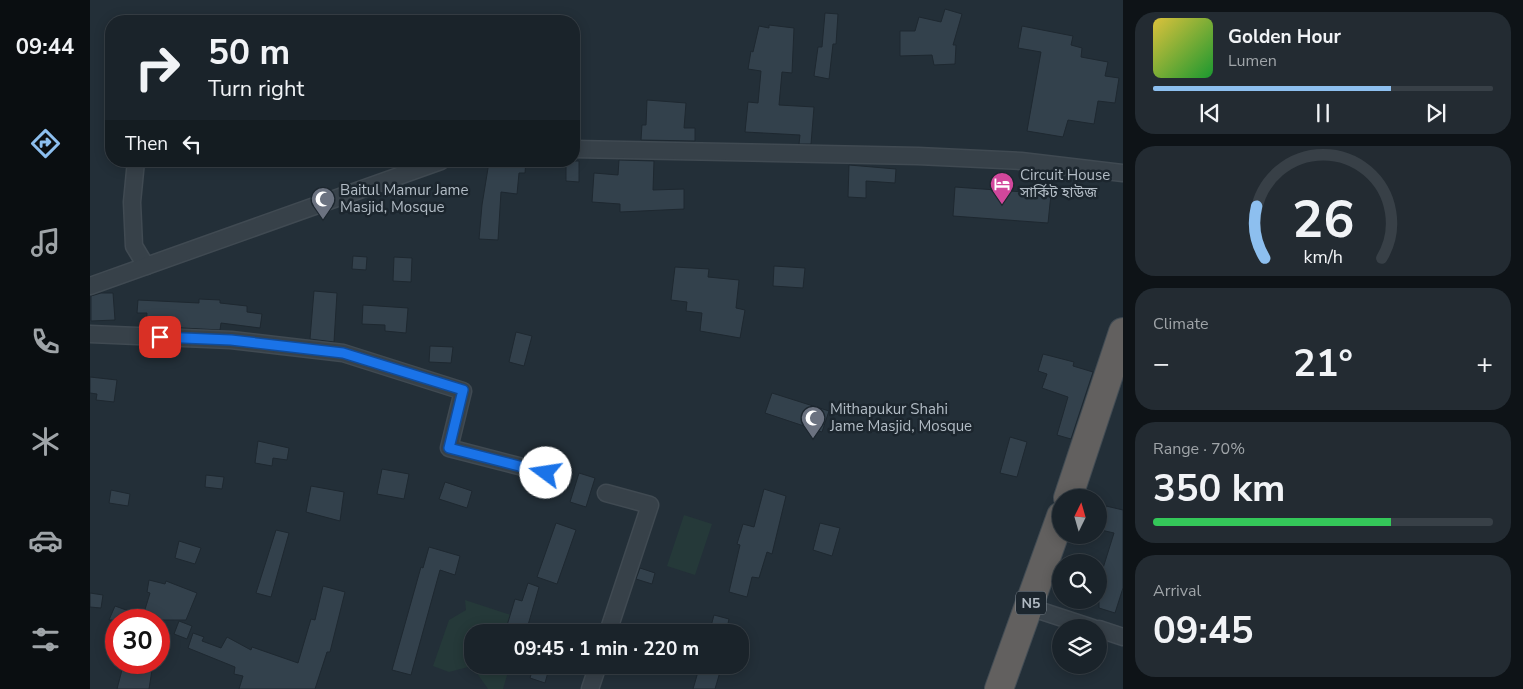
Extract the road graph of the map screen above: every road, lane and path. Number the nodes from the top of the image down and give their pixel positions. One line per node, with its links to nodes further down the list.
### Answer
1 (580, 149): 4 (street)
2 (135, 167): 5 (street)
3 (424, 167): 5 (street)
4 (1123, 173)
5 (146, 266): 6 (street)
6 (90, 286)
7 (1123, 332): 10 (highway)
8 (90, 334): 9 (street)
9 (546, 473)
10 (1071, 489)
11 (606, 493): 15 (street)
12 (1052, 542): 13 (highway, N5)
13 (1029, 607): 14 (street); 20 (highway, N5)
14 (1066, 619)
15 (611, 624)
16 (1107, 632): 17 (street)
17 (1123, 637)
18 (595, 674): 19 (street)
19 (590, 689)
20 (999, 689)

